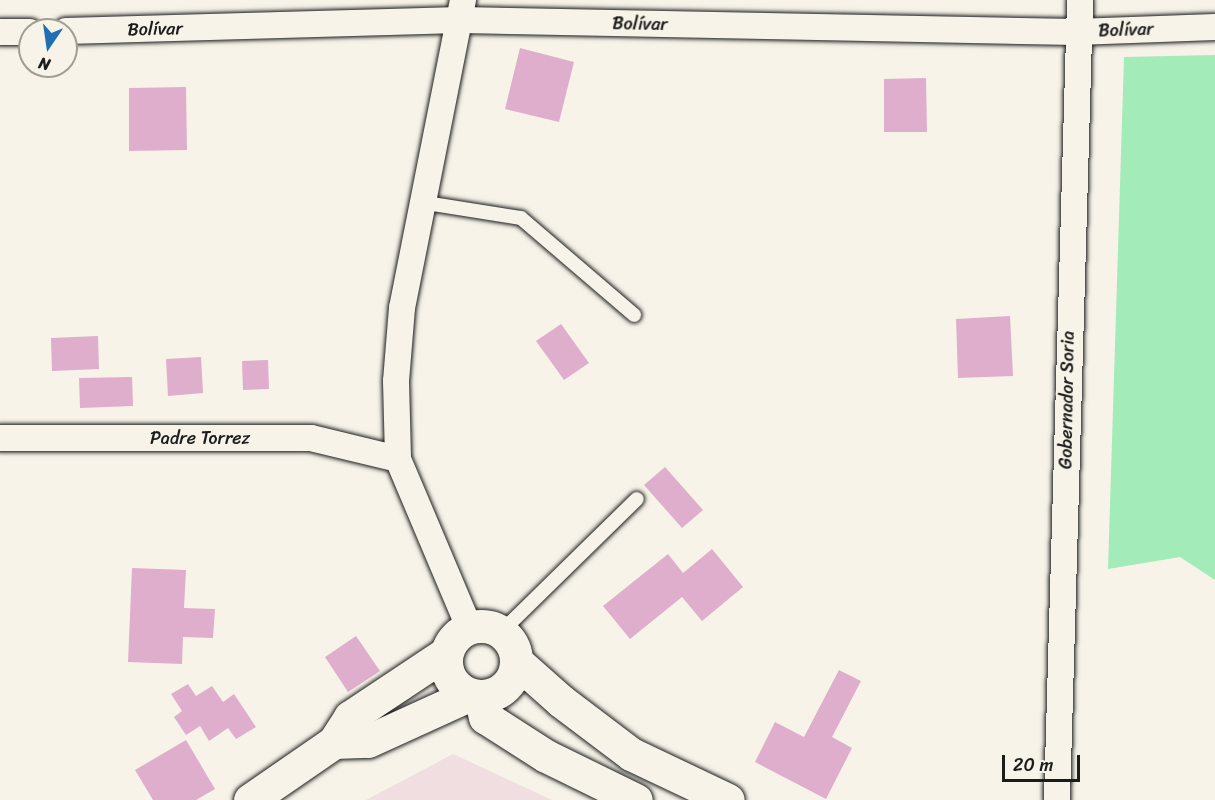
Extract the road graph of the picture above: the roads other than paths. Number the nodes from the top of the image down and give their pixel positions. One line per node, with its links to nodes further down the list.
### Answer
1 (1080, 0): 7 (street, Gobernador Soria)
2 (461, 10): 4 (street, Bolívar); 7 (street, Bolívar); 8 (street)
3 (1215, 27): 7 (street, Bolívar)
4 (78, 30)
5 (0, 32): 6 (street)
6 (18, 32)
7 (1076, 32): 22 (street, Gobernador Soria)
8 (426, 202): 9 (lane); 11 (street)
9 (634, 315)
10 (0, 438): 11 (street, Padre Torrez)
11 (398, 459): 13 (street)
12 (638, 500): 14 (lane)
13 (469, 627): 14 (main road); 15 (main road)
14 (501, 632): 16 (main road)
15 (446, 654): 17 (main road); 18 (main road)
16 (516, 661): 17 (main road); 21 (main road)
17 (474, 696): 18 (main road); 20 (main road)
18 (334, 742): 19 (main road)
19 (250, 800)
20 (636, 800)
21 (728, 800)
22 (1057, 800)

